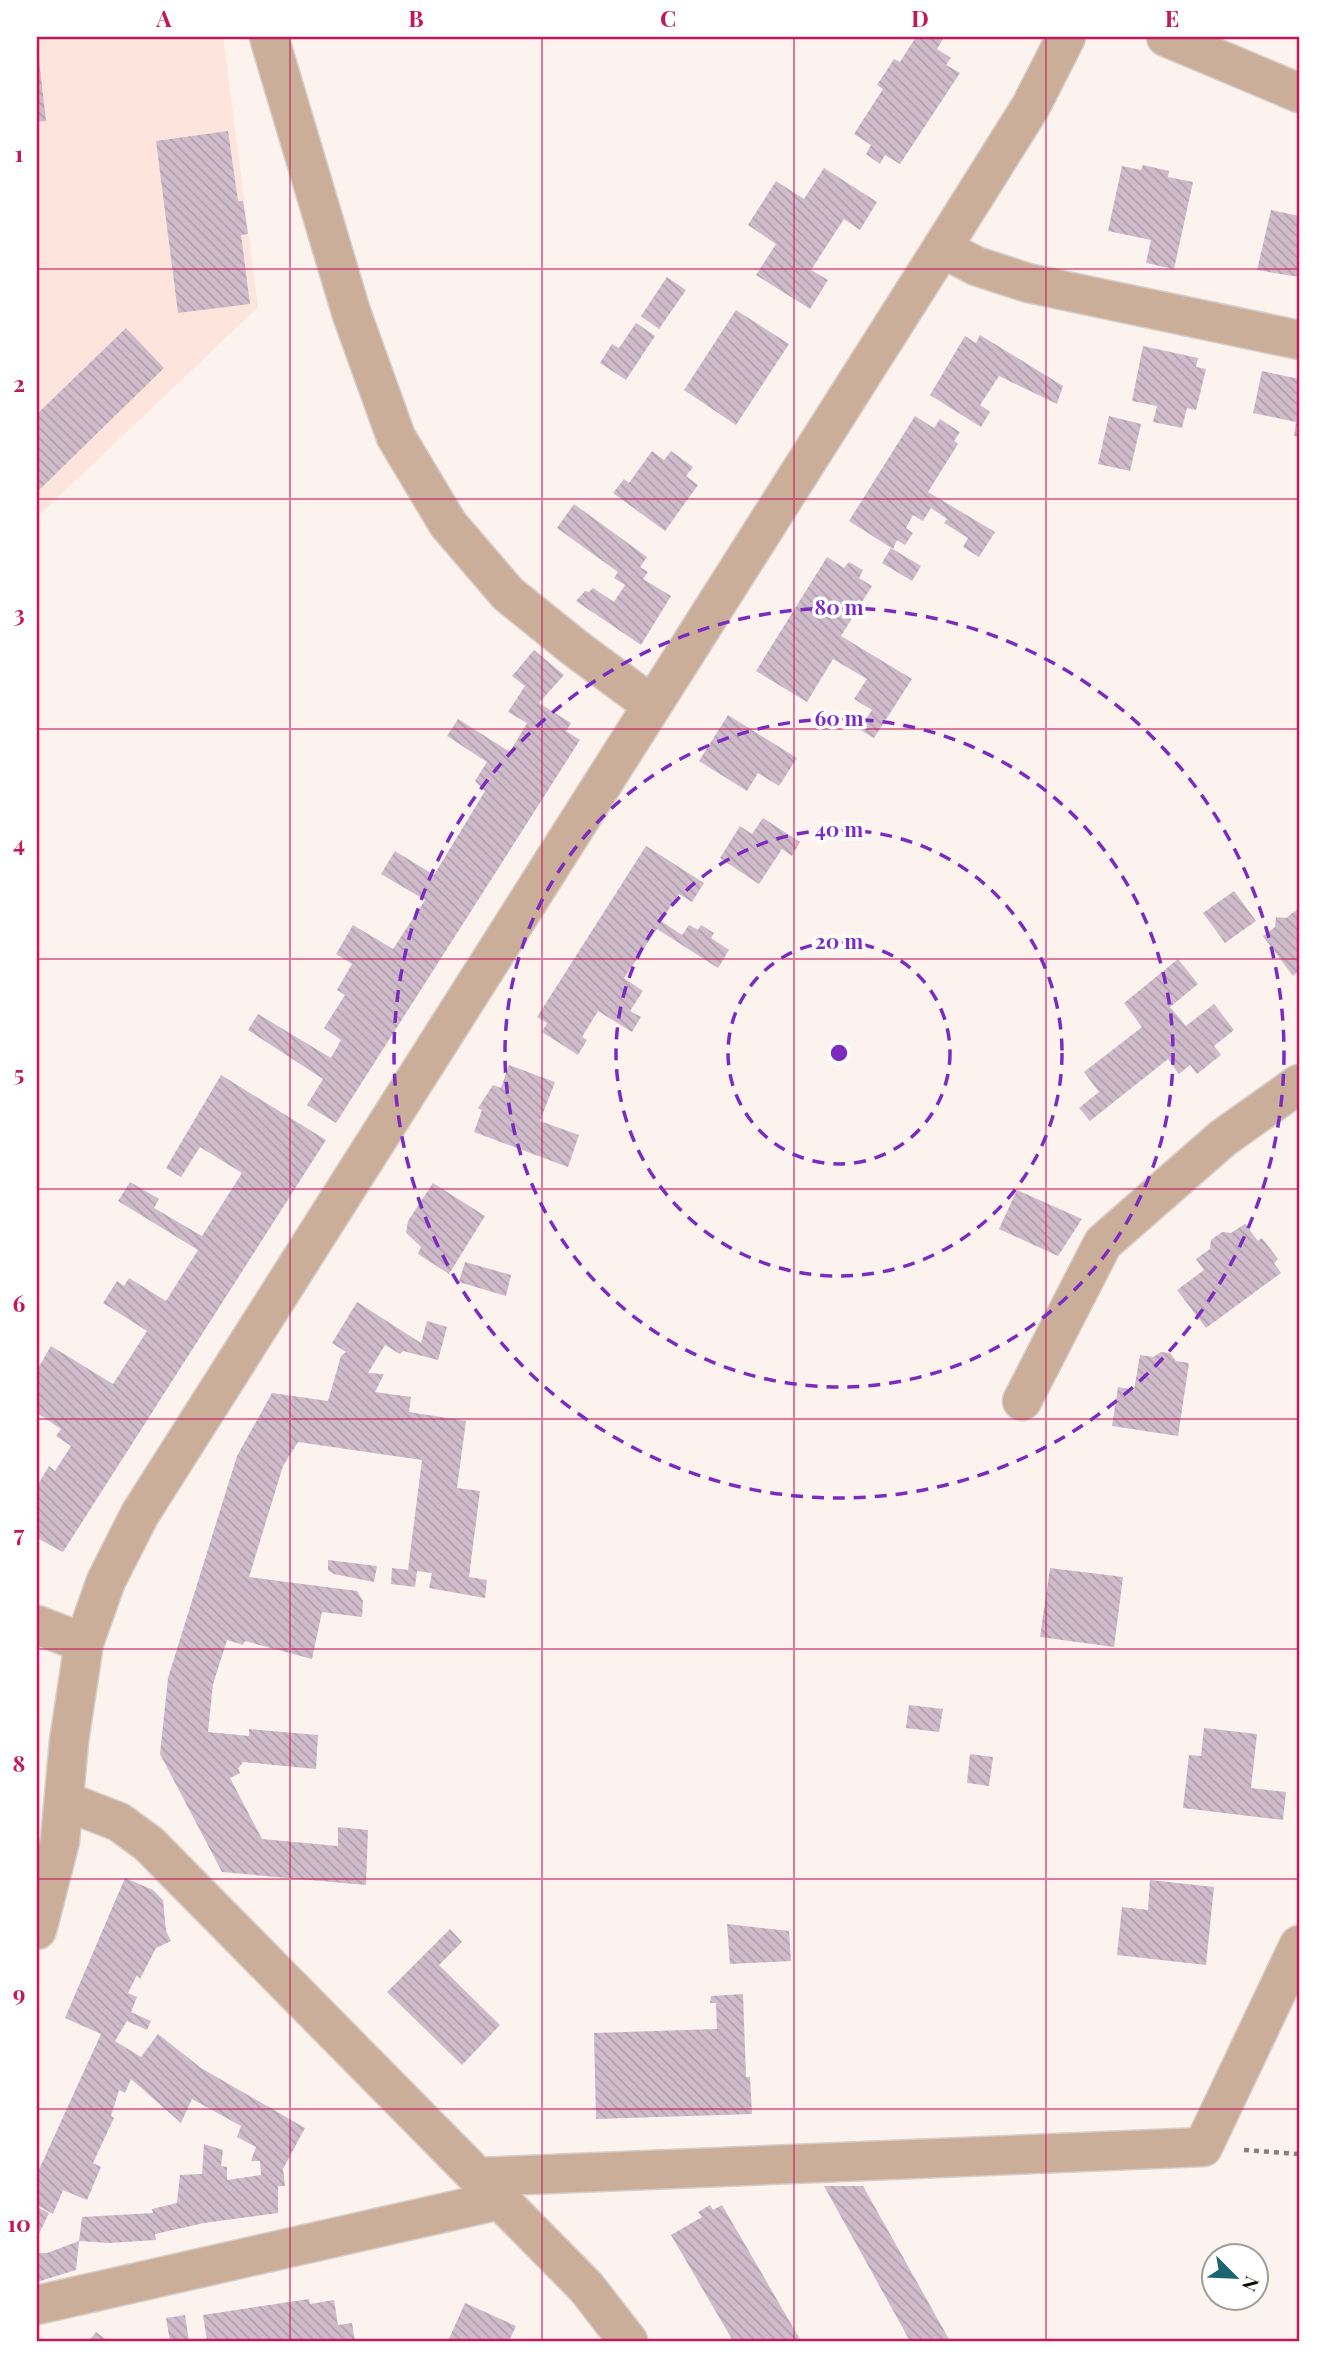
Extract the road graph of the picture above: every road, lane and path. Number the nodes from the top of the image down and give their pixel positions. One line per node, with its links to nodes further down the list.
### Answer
1 (270, 37): 7 (street)
2 (1066, 37): 5 (street)
3 (1166, 37): 4 (street)
4 (1299, 93)
5 (942, 248): 6 (street); 7 (street)
6 (1299, 340)
7 (652, 705): 11 (street)
8 (1299, 1084): 9 (street)
9 (1022, 1401)
10 (37, 1625): 11 (street)
11 (84, 1643): 12 (street)
12 (65, 1801): 13 (street); 17 (street)
13 (37, 1930)
14 (1299, 1945): 15 (street)
15 (1203, 2147): 16 (path); 17 (street)
16 (1299, 2154)
17 (489, 2188): 18 (street); 19 (street)
18 (37, 2305)
19 (628, 2341)

